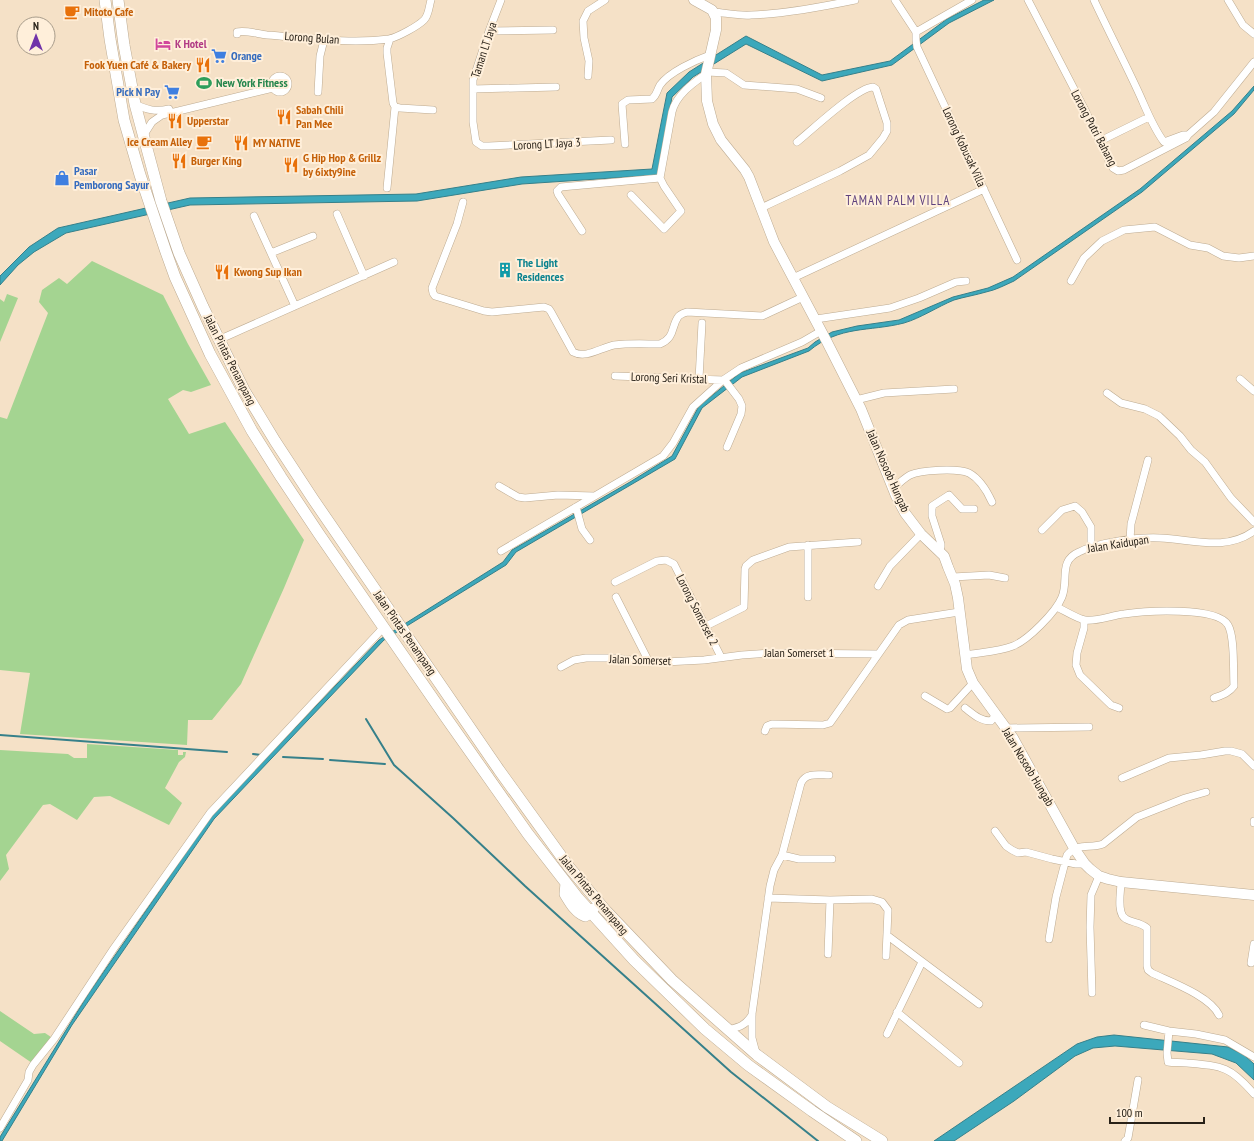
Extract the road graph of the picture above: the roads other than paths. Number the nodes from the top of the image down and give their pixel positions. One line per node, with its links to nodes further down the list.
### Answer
1 (105, 0): 103 (main road, Jalan Pintas Penampang)
2 (118, 0): 29 (main road, Jalan Pintas Penampang)
3 (431, 0): 18 (street, Lorong Bulan)
4 (501, 0): 15 (street, Taman LT Jaya)
5 (604, 0): 24 (street)
6 (694, 0): 13 (main road)
7 (855, 0): 13 (street)
8 (895, 0): 20 (street, Lorong Kobusak Villa)
9 (972, 0): 20 (street)
10 (1028, 0): 35 (street, Lorong Putri Bahang)
11 (1094, 0): 32 (street)
12 (1228, 0): 17 (street)
13 (714, 12): 21 (main road, Jalan Nosoob Hungab)
14 (553, 30): 15 (street)
15 (489, 31): 26 (street, Taman LT Jaya)
16 (237, 34): 19 (street, Lorong Bulan)
17 (1254, 34)
18 (390, 38): 19 (street, Lorong Bulan); 30 (street)
19 (324, 40): 27 (street)
20 (916, 40): 42 (street, Lorong Kobusak Villa)
21 (709, 57): 23 (main road, Jalan Nosoob Hungab); 37 (street)
22 (1254, 62): 38 (street, Lorong Putri Bahang)
23 (707, 72): 28 (street); 40 (street); 45 (main road, Jalan Nosoob Hungab)
24 (588, 76)
25 (556, 87): 26 (street)
26 (472, 89): 39 (street, Taman LT Jaya)
27 (318, 92)
28 (821, 98)
29 (135, 104): 33 (main road, Jalan Pintas Penampang); 33 (street)
30 (396, 107): 31 (street); 41 (street)
31 (433, 110)
32 (1148, 117): 35 (street); 38 (street)
33 (143, 136): 60 (main road, Jalan Pintas Penampang)
34 (611, 140): 39 (street, Lorong LT Jaya 3)
35 (1100, 141): 38 (street, Lorong Putri Bahang)
36 (797, 142): 45 (street)
37 (625, 144)
38 (1166, 145)
39 (482, 146)
40 (660, 178): 43 (street); 48 (street)
41 (387, 188)
42 (984, 190): 52 (street, Lorong Kobusak Villa); 55 (street)
43 (631, 195)
44 (463, 202): 58 (street)
45 (761, 208): 55 (main road, Jalan Nosoob Hungab)
46 (337, 214): 54 (street)
47 (254, 216): 50 (street)
48 (582, 231)
49 (313, 236): 50 (street)
50 (271, 253): 59 (street)
51 (1254, 256): 57 (street)
52 (1017, 260)
53 (394, 262): 54 (street)
54 (364, 276): 59 (street)
55 (793, 278): 58 (main road, Jalan Nosoob Hungab)
56 (966, 281): 61 (street)
57 (1071, 281)
58 (803, 297): 61 (main road, Jalan Nosoob Hungab)
59 (295, 306): 64 (street)
60 (203, 307): 64 (street); 65 (main road, Jalan Pintas Penampang)
61 (816, 319): 63 (main road, Jalan Nosoob Hungab)
62 (702, 323): 68 (street)
63 (824, 335): 69 (street); 73 (main road, Jalan Nosoob Hungab)
64 (226, 337): 65 (street)
65 (227, 357): 130 (main road, Jalan Pintas Penampang)
66 (614, 376): 68 (street, Lorong Seri Kristal)
67 (1240, 378): 71 (street)
68 (700, 379): 69 (street, Lorong Seri Kristal)
69 (724, 381): 74 (street); 78 (street)
70 (954, 389): 73 (street)
71 (1254, 391)
72 (1107, 393): 82 (street)
73 (856, 400): 77 (main road, Jalan Nosoob Hungab)
74 (727, 447)
75 (1148, 460): 87 (street)
76 (499, 486): 78 (street)
77 (893, 489): 79 (street); 85 (main road, Jalan Nosoob Hungab)
78 (594, 496): 80 (street)
79 (992, 502)
80 (576, 507): 86 (street); 92 (street)
81 (974, 509): 91 (street)
82 (1254, 522)
83 (1042, 530): 90 (street)
84 (1254, 531): 87 (street, Jalan Kaidupan)
85 (921, 534): 91 (main road, Jalan Nosoob Hungab); 96 (street)
86 (590, 540)
87 (1130, 540): 90 (street, Jalan Kaidupan)
88 (858, 542): 89 (street)
89 (808, 545): 98 (street); 102 (street)
90 (1091, 547): 99 (street, Jalan Kaidupan)
91 (938, 550): 93 (main road, Jalan Nosoob Hungab)
92 (501, 551)
93 (953, 577): 94 (street); 100 (main road, Jalan Nosoob Hungab)
94 (1004, 578)
95 (614, 582): 102 (street, Lorong Somerset 2)
96 (878, 586)
97 (616, 597): 107 (street)
98 (808, 598)
99 (1057, 607): 101 (street); 105 (street, Jalan Kaidupan)
100 (959, 612): 104 (street); 105 (main road, Jalan Nosoob Hungab)
101 (1084, 620): 111 (street); 113 (street)
102 (706, 626): 106 (street, Lorong Somerset 2)
103 (385, 628): 134 (main road, Jalan Pintas Penampang); 158 (street)
104 (878, 654): 106 (street, Jalan Somerset 1); 117 (street)
105 (965, 655): 109 (main road, Jalan Nosoob Hungab)
106 (721, 657): 107 (street, Jalan Somerset)
107 (649, 662): 108 (street, Jalan Somerset)
108 (561, 667)
109 (973, 684): 110 (street); 114 (main road, Jalan Nosoob Hungab)
110 (925, 696)
111 (1214, 698)
112 (965, 708): 114 (street)
113 (1119, 708)
114 (996, 715): 116 (main road, Jalan Nosoob Hungab)
115 (1089, 727): 116 (street)
116 (1006, 728): 123 (main road, Jalan Nosoob Hungab)
117 (765, 731)
118 (1254, 766): 120 (street)
119 (829, 775): 124 (street)
120 (1122, 778)
121 (1206, 792): 123 (street)
122 (995, 831): 126 (street)
123 (1074, 848): 126 (street); 127 (main road, Jalan Nosoob Hungab)
124 (782, 855): 125 (street); 132 (street)
125 (832, 859)
126 (1065, 862): 127 (street); 136 (street)
127 (1085, 864): 128 (main road, Jalan Nosoob Hungab)
128 (1099, 876): 129 (main road, Jalan Nosoob Hungab); 142 (street)
129 (1121, 882): 131 (main road, Jalan Nosoob Hungab); 147 (street)
130 (585, 886): 134 (main road); 144 (main road, Jalan Pintas Penampang)
131 (1254, 895)
132 (768, 898): 133 (street); 146 (street)
133 (830, 900): 135 (street); 138 (street)
134 (591, 913): 152 (main road, Jalan Pintas Penampang)
135 (888, 936): 139 (street); 140 (street)
136 (1049, 939)
137 (1254, 944): 141 (street)
138 (828, 954)
139 (886, 956)
140 (922, 962): 143 (street); 145 (street)
141 (1251, 963)
142 (1092, 993)
143 (979, 1004)
144 (699, 1005): 149 (main road, Jalan Pintas Penampang); 152 (main road)
145 (897, 1012): 150 (street); 155 (street)
146 (752, 1014): 149 (street); 153 (street)
147 (1219, 1015)
148 (1144, 1025): 151 (street)
149 (727, 1030): 153 (main road, Jalan Pintas Penampang)
150 (887, 1034)
151 (1170, 1035): 154 (street); 157 (street)
152 (722, 1043): 160 (main road, Jalan Pintas Penampang)
153 (757, 1055): 161 (main road, Jalan Pintas Penampang)
154 (1254, 1057)
155 (959, 1063)
156 (1138, 1080): 159 (street)
157 (1254, 1094)
158 (0, 1128)
159 (1126, 1140)
160 (856, 1141)
161 (882, 1141)

